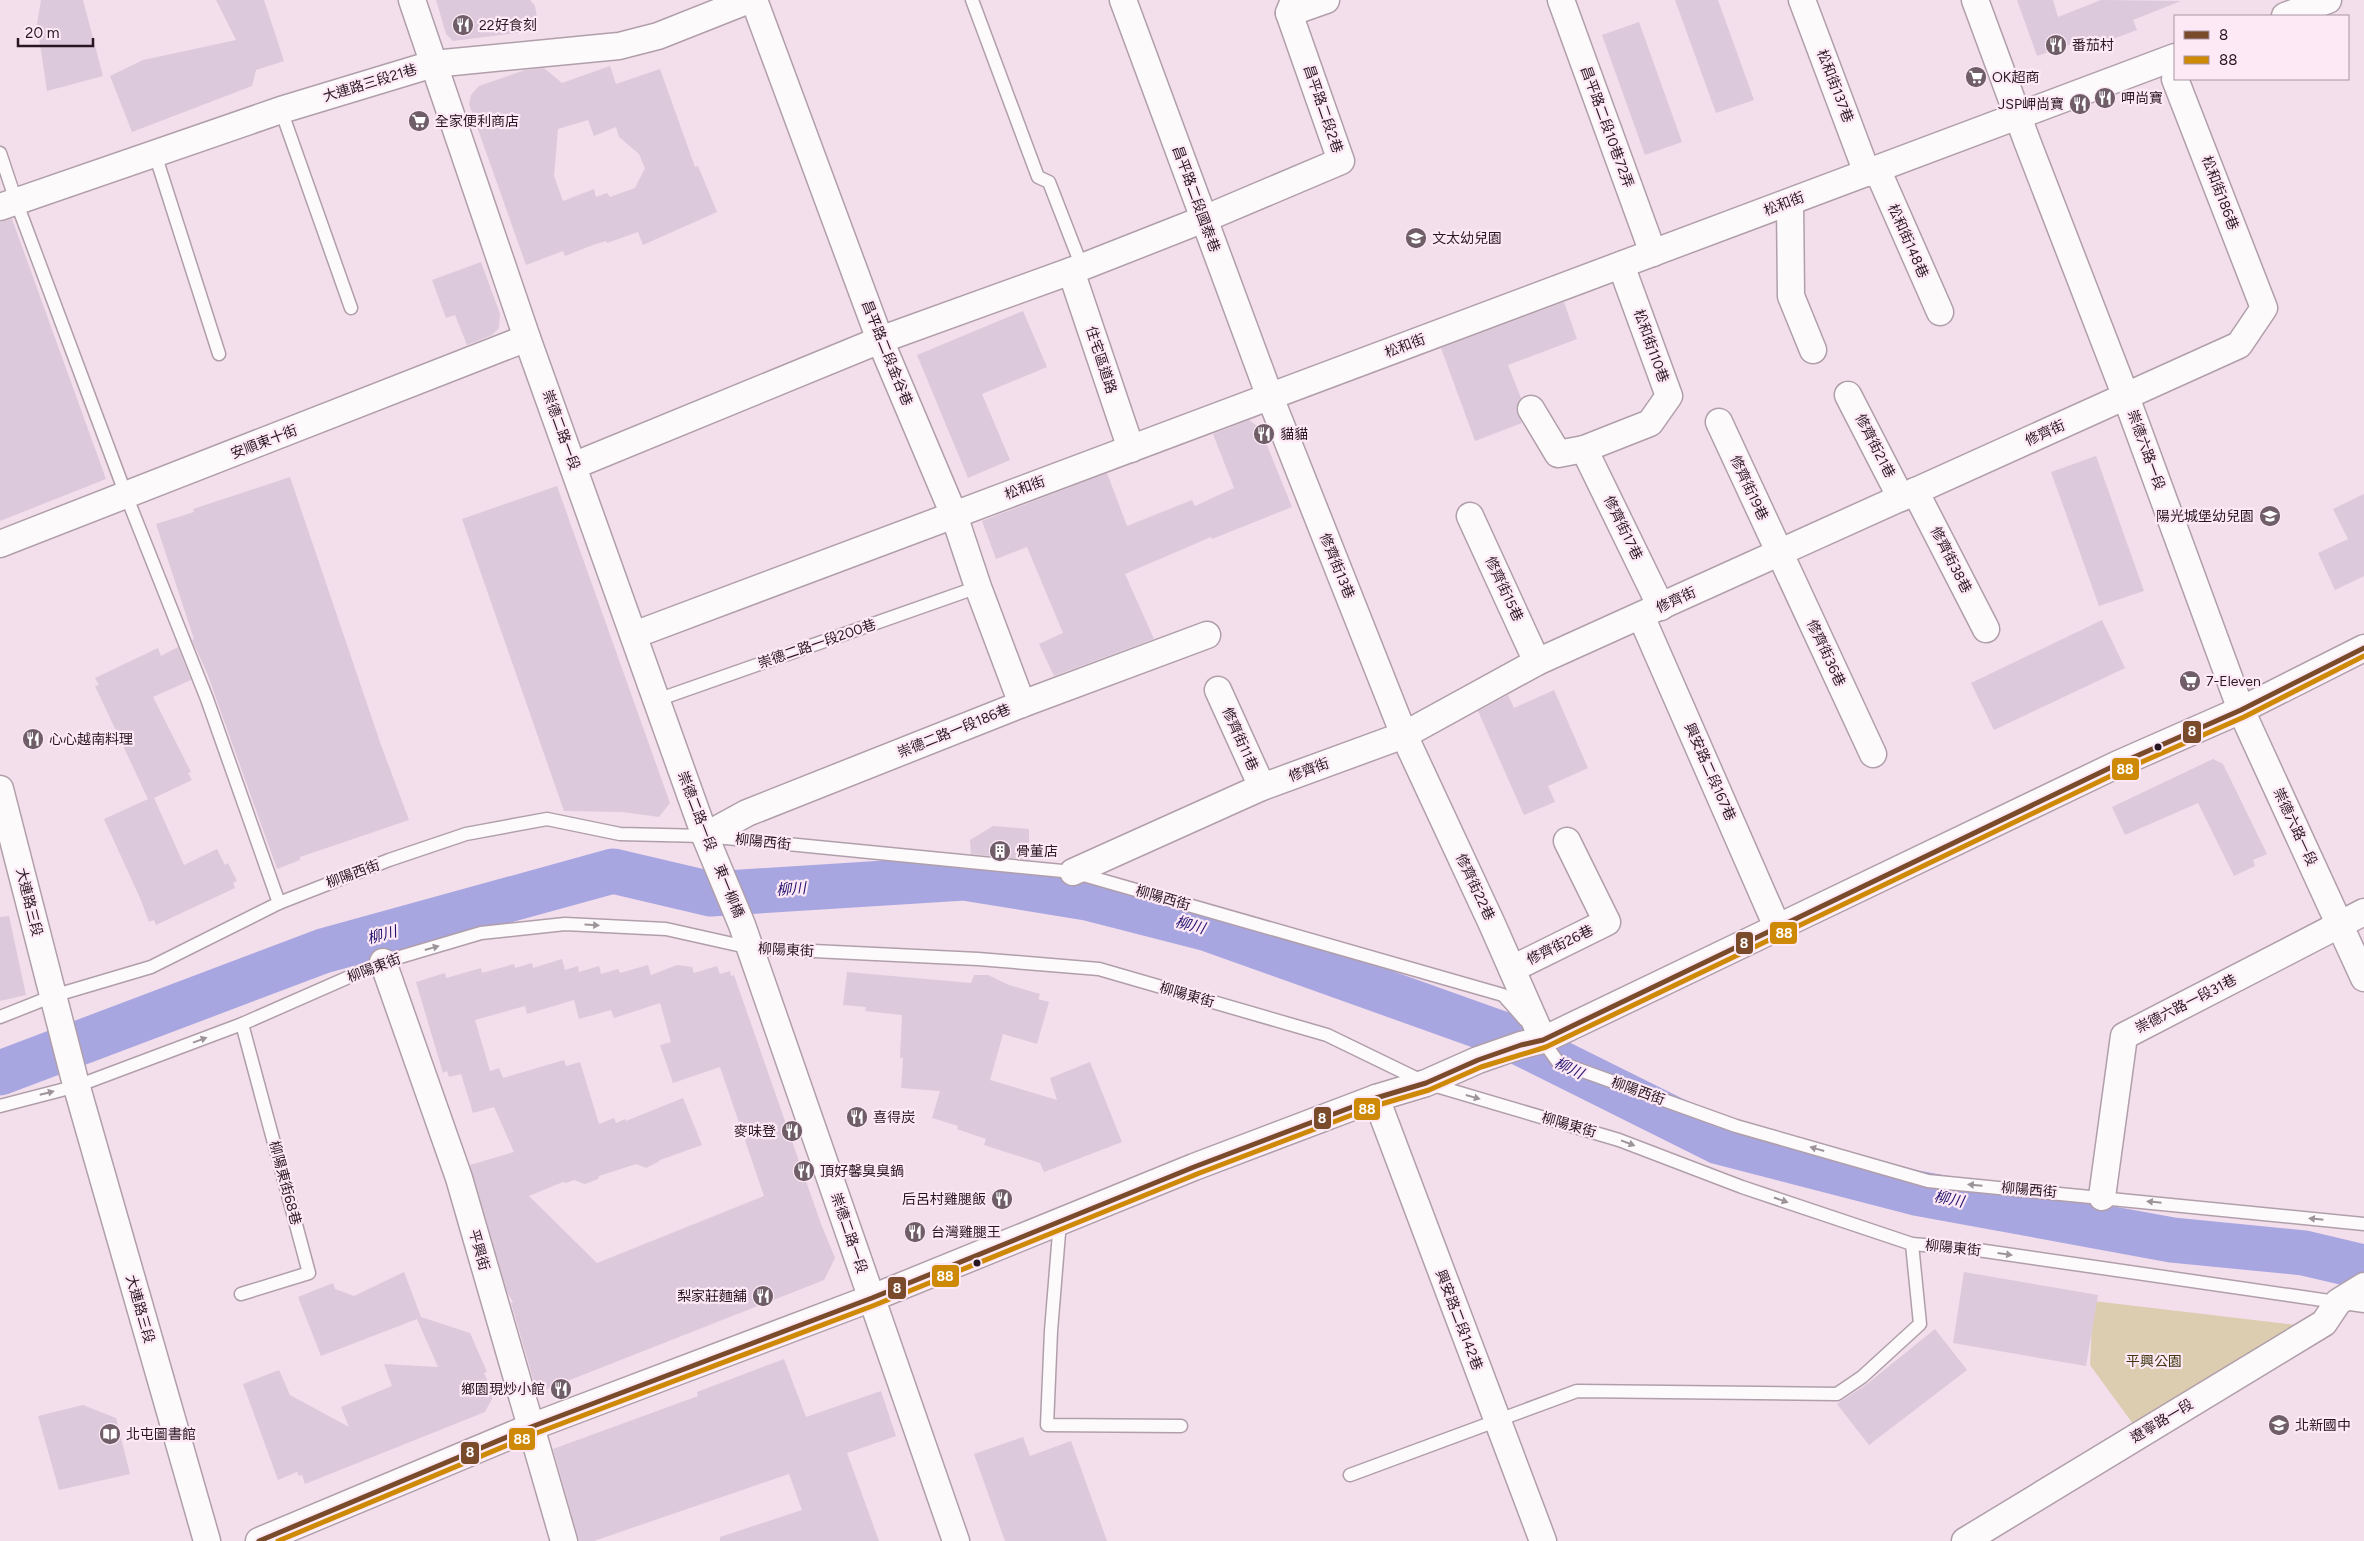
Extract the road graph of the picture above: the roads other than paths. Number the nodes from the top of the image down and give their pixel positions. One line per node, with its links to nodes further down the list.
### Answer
1 (412, 0): 13 (street, 崇德二路一段)
2 (749, 0): 13 (street, 大連路三段21巷)
3 (754, 0): 31 (street, 昌平路二段金谷巷)
4 (972, 0): 26 (lane)
5 (1123, 0): 23 (street, 昌平路二段國泰巷)
6 (1326, 0): 11 (street)
7 (1561, 0): 24 (street, 昌平路二段10巷72弄)
8 (1802, 0): 20 (street, 松和街137巷)
9 (1975, 0): 17 (street, 崇德六路一段)
10 (2328, 0): 12 (street)
11 (1291, 7): 23 (street, 昌平路二段2巷)
12 (2296, 9)
13 (433, 64): 16 (street, 大連路三段21巷); 30 (street, 崇德二路一段)
14 (2174, 69): 17 (street, 松和街)
15 (2178, 80): 28 (street, 松和街186巷)
16 (282, 110): 19 (street, 大連路三段21巷); 27 (lane)
17 (2017, 116): 20 (street, 松和街); 35 (street, 崇德六路一段)
18 (0, 153): 22 (lane)
19 (155, 154): 22 (street, 大連路三段21巷); 33 (lane)
20 (1872, 171): 21 (street, 松和街); 29 (street, 松和街148巷)
21 (1790, 202): 24 (street, 松和街); 32 (street)
22 (8, 204): 43 (lane)
23 (1204, 219): 26 (street); 36 (street, 昌平路二段國泰巷)
24 (1653, 253): 25 (street, 松和街)
25 (1621, 265): 36 (street, 松和街); 40 (street, 松和街110巷)
26 (1077, 269): 31 (street); 39 (street, 住宅區道路)
27 (352, 308)
28 (2264, 308): 35 (street, 修齊街)
29 (1940, 312)
30 (527, 338): 41 (street, 崇德二路一段); 43 (street, 安順東十街)
31 (880, 340): 41 (street); 44 (street, 昌平路二段金谷巷)
32 (1813, 350)
33 (219, 354)
34 (1848, 395): 42 (street, 修齊街21巷)
35 (2126, 396): 42 (street, 修齊街); 58 (street, 崇德六路一段)
36 (1270, 397): 39 (street, 松和街); 59 (street, 修齊街13巷)
37 (1531, 409): 40 (street)
38 (1719, 422): 47 (street, 修齊街19巷)
39 (1131, 449): 44 (street, 松和街)
40 (1584, 449): 49 (street, 修齊街17巷)
41 (574, 466): 51 (street, 崇德二路一段)
42 (1908, 495): 47 (street, 修齊街); 50 (street, 修齊街38巷)
43 (126, 496): 46 (street, 安順東十街); 66 (lane)
44 (954, 515): 48 (street, 昌平路二段金谷巷); 51 (street, 松和街)
45 (1470, 516): 54 (street, 修齊街15巷)
46 (0, 544)
47 (1780, 553): 49 (street, 修齊街); 60 (street, 修齊街36巷)
48 (978, 587): 56 (lane, 崇德二路一段200巷); 57 (street, 昌平路二段金谷巷)
49 (1651, 611): 54 (street, 修齊街); 69 (street, 興安路二段167巷)
50 (1986, 630)
51 (634, 635): 56 (street, 崇德二路一段)
52 (1207, 635): 57 (street, 崇德二路一段186巷)
53 (2364, 648): 58 (street)
54 (1538, 662): 59 (street, 修齊街)
55 (1218, 690): 61 (street, 修齊街11巷)
56 (657, 700): 64 (street, 崇德二路一段)
57 (1022, 704): 64 (street, 崇德二路一段186巷)
58 (2241, 710): 68 (street, 崇德六路一段); 69 (street)
59 (1404, 735): 61 (street, 修齊街); 72 (street, 修齊街22巷)
60 (1873, 754)
61 (1262, 787): 65 (street, 修齊街)
62 (0, 789): 74 (street, 大連路三段)
63 (1567, 841): 72 (street, 修齊街26巷)
64 (710, 847): 65 (lane, 柳陽西街); 66 (lane, 柳陽西街); 70 (street, 東一柳橋)
65 (1073, 872): 77 (lane, 柳陽西街)
66 (279, 903): 74 (lane, 柳陽西街)
67 (2364, 912): 68 (street)
68 (2339, 925): 73 (street, 崇德六路一段); 82 (street, 崇德六路一段31巷)
69 (1778, 928): 77 (street)
70 (747, 936): 71 (lane, 柳陽東街, one-way to 70); 79 (lane, 柳陽東街); 88 (street, 崇德二路一段)
71 (383, 962): 76 (lane, 柳陽東街); 91 (street, 平興街)
72 (1512, 969): 77 (street, 修齊街22巷)
73 (2364, 978)
74 (55, 1005): 75 (lane, 柳陽西街); 78 (street, 大連路三段)
75 (0, 1017)
76 (242, 1024): 78 (lane, 柳陽東街, one-way to 76); 86 (lane, 柳陽東街68巷)
77 (1532, 1043): 79 (street); 82 (lane, 柳陽西街, one-way to 77)
78 (75, 1082): 81 (lane, 柳陽東街, one-way to 78); 93 (street, 大連路三段)
79 (1426, 1084): 80 (street); 85 (lane, 柳陽東街, one-way to 85)
80 (1376, 1098): 83 (street); 89 (street, 興安路二段142巷)
81 (0, 1106)
82 (2102, 1197): 84 (lane, 柳陽西街, one-way to 82)
83 (1060, 1221): 88 (street); 90 (lane)
84 (2364, 1224)
85 (1912, 1244): 87 (lane, 柳陽東街, one-way to 87); 89 (lane)
86 (240, 1294)
87 (2354, 1297): 98 (street, 遼寧路一段)
88 (872, 1298): 91 (street); 96 (street, 崇德二路一段)
89 (1498, 1422): 92 (lane); 97 (street, 興安路二段142巷)
90 (1181, 1426)
91 (531, 1427): 94 (street); 95 (street, 平興街)
92 (1350, 1475)
93 (207, 1541)
94 (259, 1541)
95 (564, 1541)
96 (956, 1541)
97 (1543, 1541)
98 (1965, 1541)

